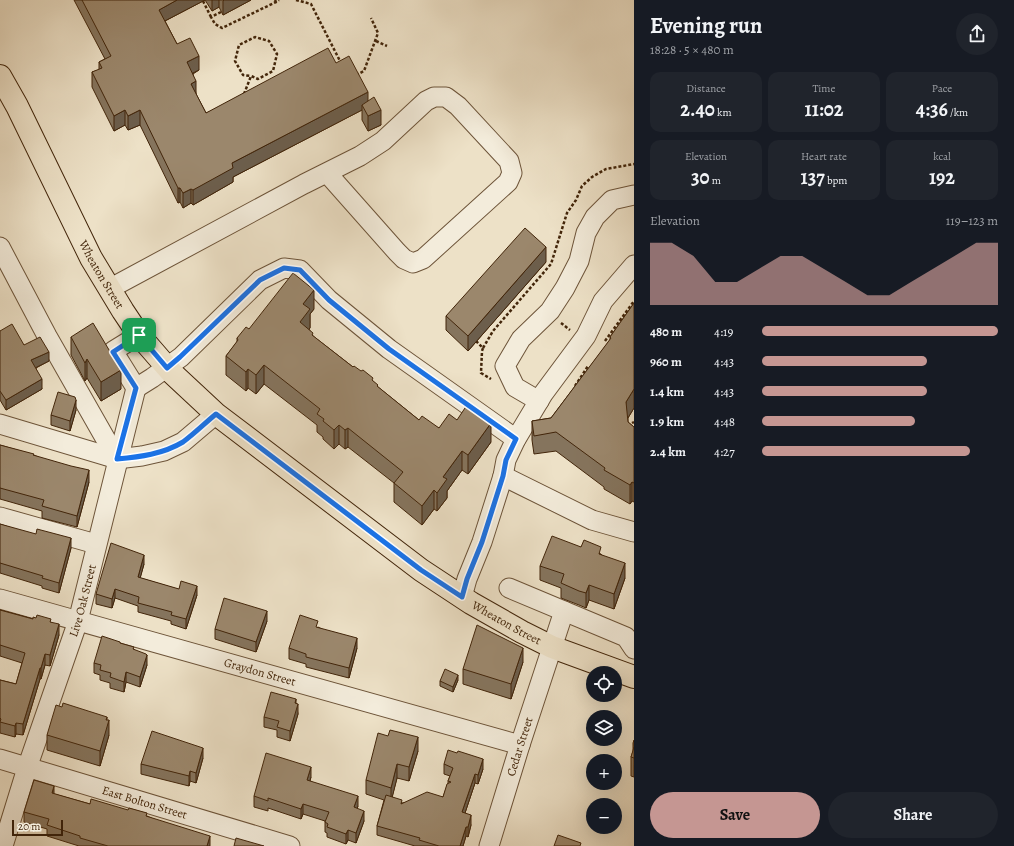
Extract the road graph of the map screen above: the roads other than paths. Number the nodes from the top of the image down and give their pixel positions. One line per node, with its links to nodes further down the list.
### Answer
1 (0, 76): 6 (main road, Wheaton Street)
2 (327, 173): 2 (street); 6 (street)
3 (634, 195): 10 (street)
4 (0, 247): 14 (street)
5 (634, 265): 10 (street)
6 (109, 289): 7 (main road, Wheaton Street)
7 (139, 335): 8 (main road, Wheaton Street); 9 (street)
8 (167, 368): 9 (street); 11 (main road, Wheaton Street); 13 (street)
9 (136, 388): 14 (street, Live Oak Street)
10 (540, 401): 13 (street)
11 (216, 414): 14 (street); 20 (main road, Wheaton Street)
12 (0, 424): 14 (street)
13 (516, 439): 15 (street)
14 (112, 457): 18 (street, Live Oak Street)
15 (503, 476): 17 (street); 20 (street)
16 (0, 516): 18 (street)
17 (634, 532)
18 (96, 544): 23 (street, Live Oak Street)
19 (509, 588): 22 (street)
20 (462, 597): 24 (main road, Wheaton Street)
21 (0, 599): 23 (street, Graydon Street)
22 (564, 611): 24 (street, Cedar Street); 25 (street)
23 (78, 621): 28 (street, Graydon Street); 30 (street, Live Oak Street)
24 (552, 647): 27 (main road, Wheaton Street); 28 (street, Cedar Street)
25 (634, 649)
26 (634, 654): 27 (street)
27 (632, 677)
28 (520, 745): 33 (street, Cedar Street)
29 (0, 759): 30 (street, East Bolton Street)
30 (27, 768): 31 (street, Live Oak Street); 32 (street, East Bolton Street)
31 (5, 844)
32 (290, 846)
33 (488, 846)

